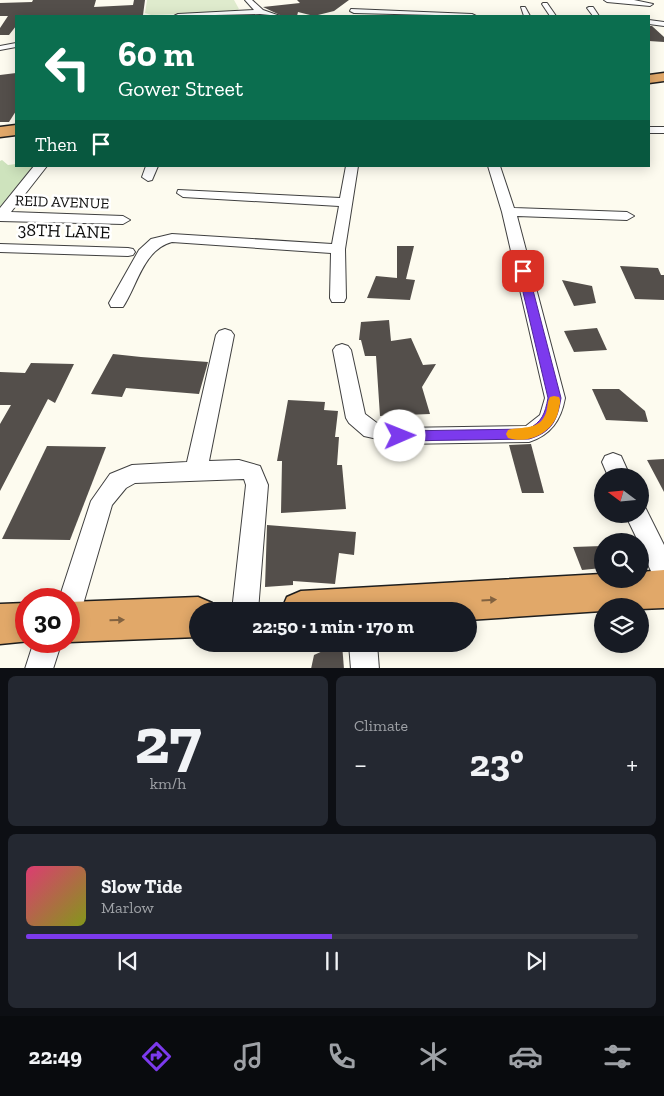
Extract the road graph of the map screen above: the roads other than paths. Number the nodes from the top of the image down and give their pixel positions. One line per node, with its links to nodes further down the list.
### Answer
1 (248, 0): 9 (street)
2 (607, 0): 3 (street)
3 (630, 1): 6 (street)
4 (357, 2): 10 (street)
5 (545, 4): 15 (street)
6 (650, 4)
7 (523, 8): 14 (street)
8 (591, 8): 16 (street)
9 (260, 12): 11 (street); 12 (street)
10 (352, 13): 13 (street)
11 (198, 15)
12 (272, 15)
13 (462, 15)
14 (526, 15)
15 (552, 15)
16 (595, 15)
17 (650, 22): 18 (street)
18 (664, 24)
19 (15, 45): 20 (street)
20 (0, 48)
21 (664, 77): 22 (highway)
22 (650, 79)
23 (664, 81): 24 (highway)
24 (650, 82)
25 (15, 130): 28 (highway)
26 (650, 130): 27 (street)
27 (664, 130)
28 (0, 132)
29 (40, 167): 36 (street)
30 (352, 167): 33 (street)
31 (494, 167): 34 (street)
32 (183, 193): 33 (street)
33 (347, 202): 39 (street)
34 (509, 212): 35 (street); 44 (street)
35 (627, 216)
36 (0, 217): 37 (street, REID AVENUE)
37 (123, 220)
38 (0, 248): 40 (street, 38TH LANE)
39 (338, 249): 41 (street); 42 (street)
40 (128, 252)
41 (338, 298)
42 (117, 303)
43 (225, 335): 45 (street)
44 (342, 350)
45 (196, 470): 48 (street); 50 (street)
46 (641, 523): 47 (street)
47 (664, 572)
48 (75, 588)
49 (664, 589): 51 (highway, one-way to 49)
50 (246, 602)
51 (477, 609)
52 (189, 617): 53 (highway, one-way to 52)
53 (80, 622)
54 (15, 623): 55 (highway)
55 (0, 624)
56 (363, 652): 59 (street)
57 (44, 653): 58 (street)
58 (39, 668)
59 (365, 668)

